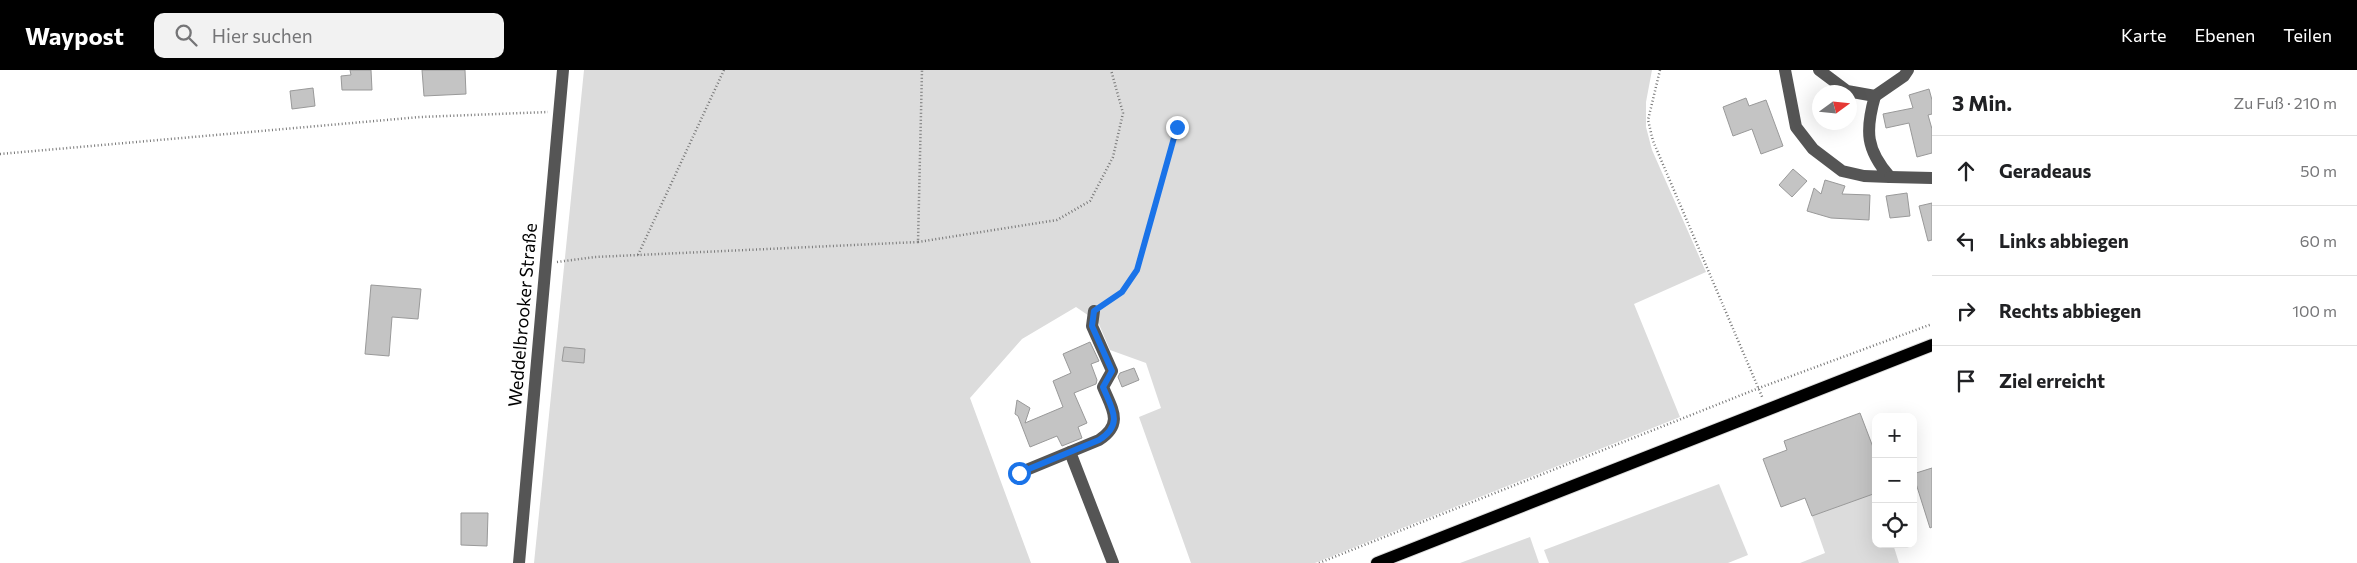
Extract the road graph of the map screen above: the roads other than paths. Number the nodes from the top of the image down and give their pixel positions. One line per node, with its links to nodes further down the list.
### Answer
1 (563, 70): 12 (street, Weddelbrooker Straße)
2 (1785, 70): 6 (street)
3 (1819, 70): 5 (street)
4 (1908, 70): 5 (street)
5 (1875, 96): 6 (street)
6 (1890, 177): 7 (street)
7 (1932, 178)
8 (1094, 311): 10 (street)
9 (1932, 345): 14 (main road)
10 (1070, 452): 11 (street); 13 (street)
11 (1019, 473)
12 (519, 563)
13 (1113, 563)
14 (1377, 563)

